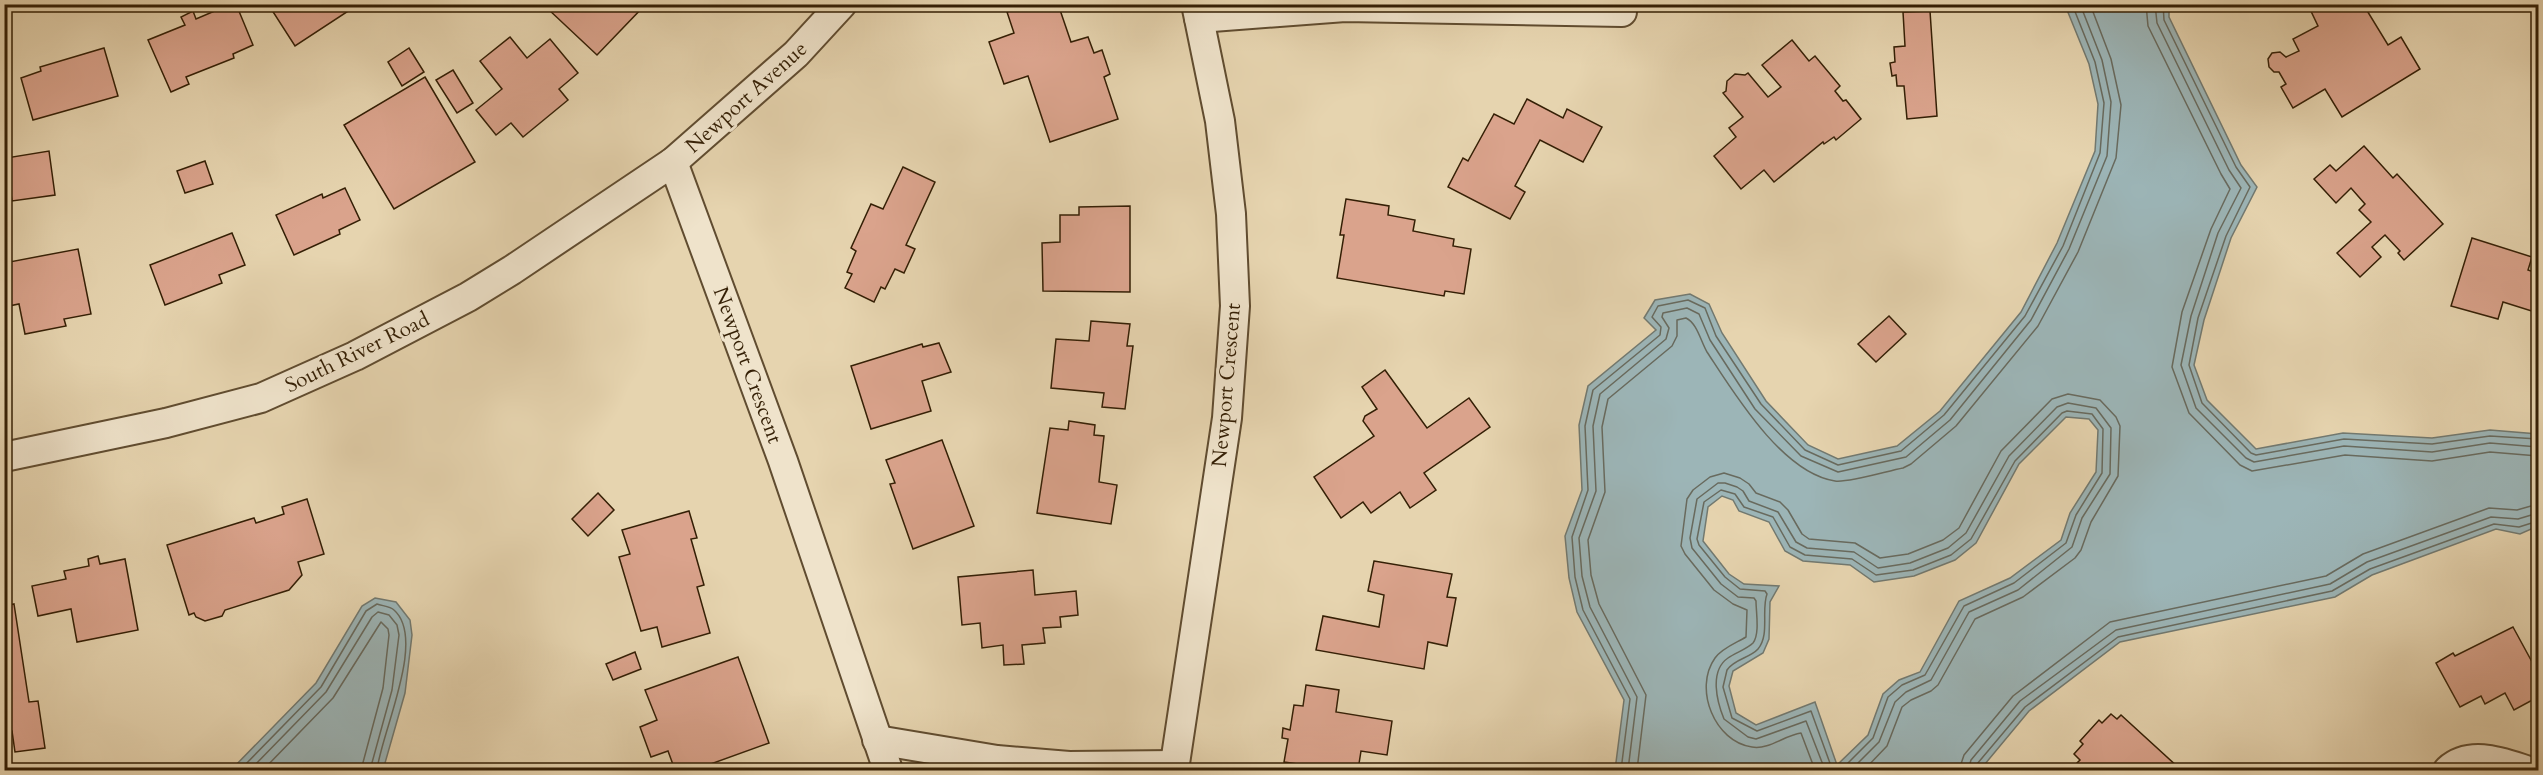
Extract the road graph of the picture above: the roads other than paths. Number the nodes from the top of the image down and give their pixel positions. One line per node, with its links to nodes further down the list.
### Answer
1 (842, 4): 4 (street, Newport Avenue)
2 (1198, 11): 3 (street); 7 (street, Newport Crescent)
3 (1622, 12)
4 (674, 162): 5 (street, South River Road); 6 (street, Newport Crescent)
5 (4, 457)
6 (877, 740): 7 (street, Newport Crescent); 8 (street, Newport Crescent)
7 (1175, 768)
8 (888, 771)
9 (2448, 771): 10 (street)
10 (2526, 771)

